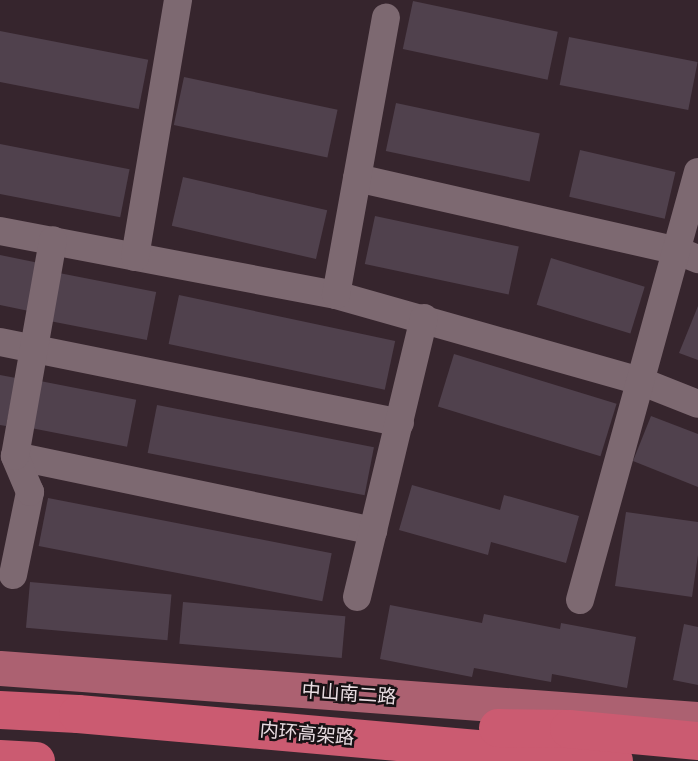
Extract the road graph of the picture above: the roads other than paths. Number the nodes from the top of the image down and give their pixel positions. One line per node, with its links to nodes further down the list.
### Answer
1 (178, 0): 8 (lane)
2 (386, 17): 4 (lane)
3 (698, 172): 7 (lane)
4 (357, 178): 7 (lane); 9 (lane)
5 (0, 231): 6 (lane)
6 (53, 240): 8 (lane); 12 (lane)
7 (688, 255): 13 (lane)
8 (135, 257): 9 (lane)
9 (336, 295): 10 (lane)
10 (424, 318): 13 (lane); 15 (lane)
11 (0, 342): 12 (lane)
12 (33, 348): 15 (lane); 16 (lane)
13 (640, 381): 14 (lane); 20 (lane)
14 (698, 404)
15 (400, 423): 17 (lane)
16 (15, 456): 17 (lane); 18 (lane)
17 (373, 531): 19 (lane)
18 (13, 575)
19 (357, 597)
20 (580, 600)
21 (0, 668): 24 (main road, 中山南二路)
22 (0, 678): 29 (main road, 中山南二路)
23 (0, 710): 25 (highway, 内环高架路)
24 (698, 719)
25 (166, 722): 26 (highway); 30 (highway, 内环高架路)
26 (698, 741)
27 (0, 759): 28 (highway)
28 (36, 761)
29 (560, 761)
30 (614, 761)

